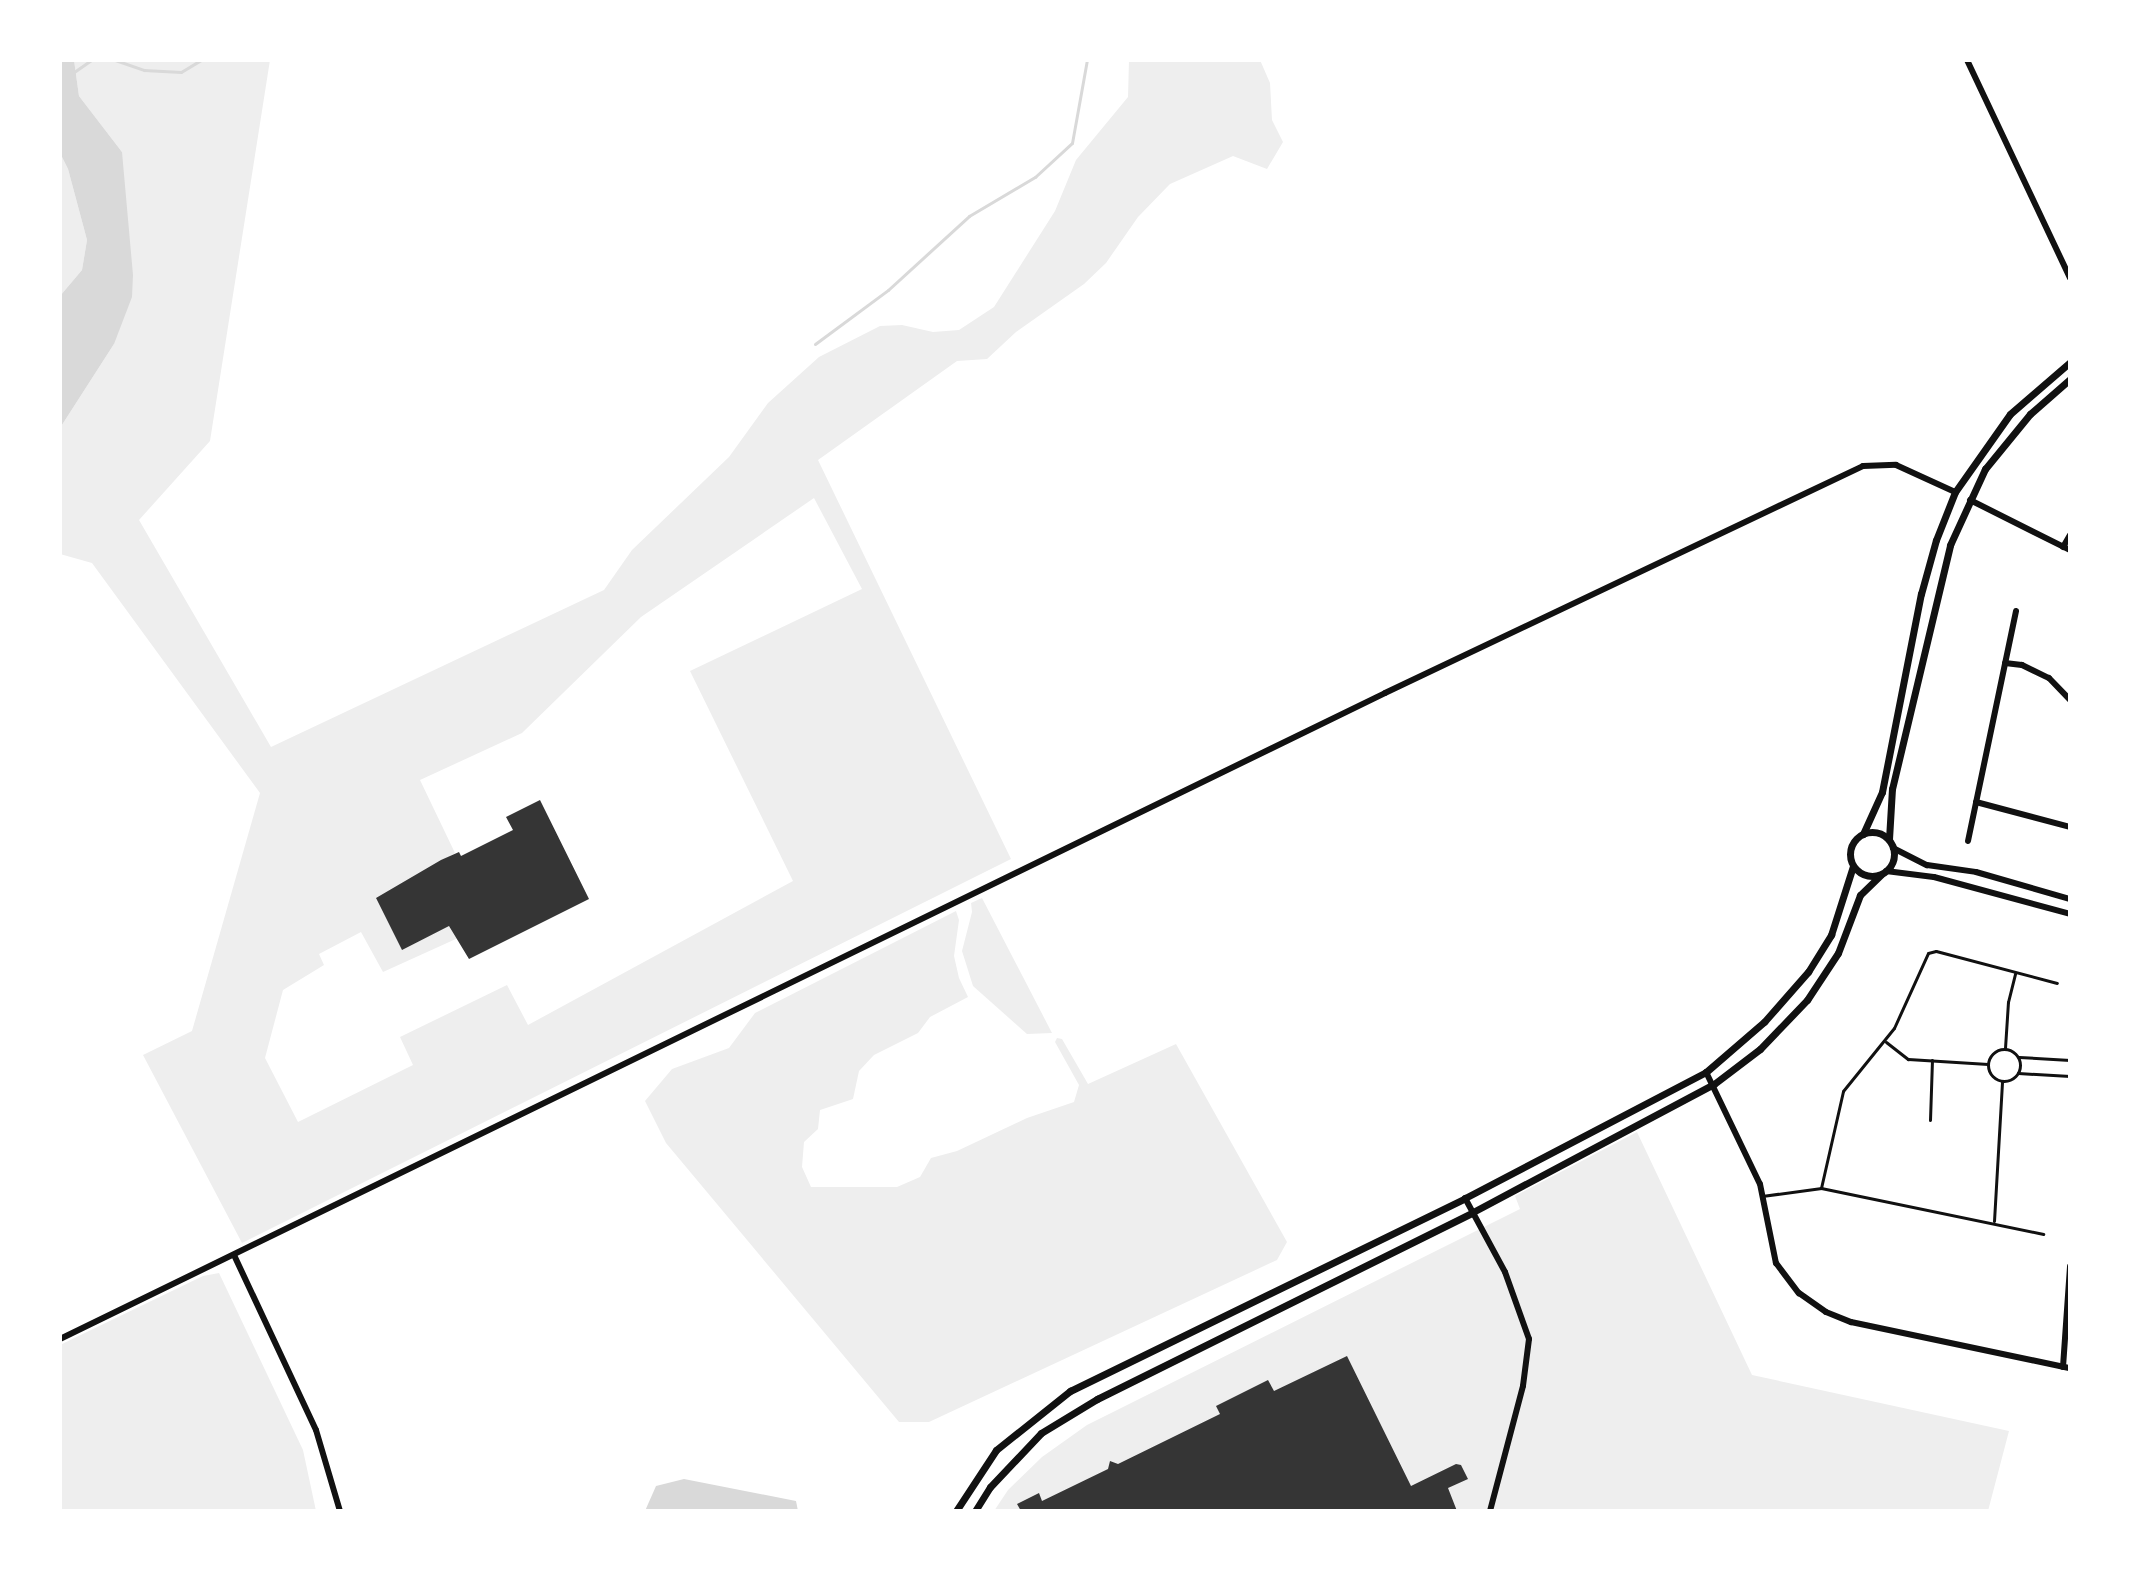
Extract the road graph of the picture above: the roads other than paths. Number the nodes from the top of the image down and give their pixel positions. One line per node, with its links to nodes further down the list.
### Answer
1 (1967, 60): 2 (street)
2 (2070, 278)
3 (2070, 362): 5 (street)
4 (2070, 379): 5 (street)
5 (1962, 496): 7 (street); 13 (street); 14 (street); 41 (street)
6 (2070, 535): 7 (street)
7 (2066, 548)
8 (2016, 611): 9 (street)
9 (2005, 663): 10 (street); 11 (street)
10 (2070, 700)
11 (1976, 802): 12 (street); 15 (street)
12 (2070, 827)
13 (1863, 834): 14 (street); 17 (street)
14 (1889, 839): 16 (street)
15 (1968, 841)
16 (1893, 848): 18 (street); 19 (street)
17 (1853, 866): 18 (street); 29 (street)
18 (1883, 873): 20 (street); 33 (street)
19 (2070, 899)
20 (2070, 914)
21 (2015, 973): 22 (lane); 23 (lane); 24 (lane)
22 (2057, 983)
23 (1885, 1041): 26 (lane); 35 (lane)
24 (2005, 1049): 25 (lane); 28 (lane)
25 (2019, 1057): 27 (lane); 30 (lane)
26 (1932, 1060): 28 (lane); 34 (lane)
27 (2070, 1060)
28 (1988, 1064): 32 (lane)
29 (1706, 1072): 33 (street); 37 (street)
30 (2018, 1073): 31 (lane); 32 (lane)
31 (2070, 1076)
32 (2002, 1081): 39 (lane)
33 (1714, 1084): 36 (street); 38 (street)
34 (1930, 1120)
35 (1821, 1188): 36 (lane); 39 (lane)
36 (1762, 1196): 44 (street)
37 (1465, 1198): 38 (street); 46 (street)
38 (1473, 1212): 47 (street); 48 (street)
39 (1994, 1223): 40 (lane)
40 (2043, 1234)
41 (234, 1255): 43 (street); 45 (street)
42 (2070, 1266): 44 (street)
43 (60, 1339)
44 (2067, 1368)
45 (340, 1511)
46 (956, 1511)
47 (975, 1511)
48 (1490, 1511)

